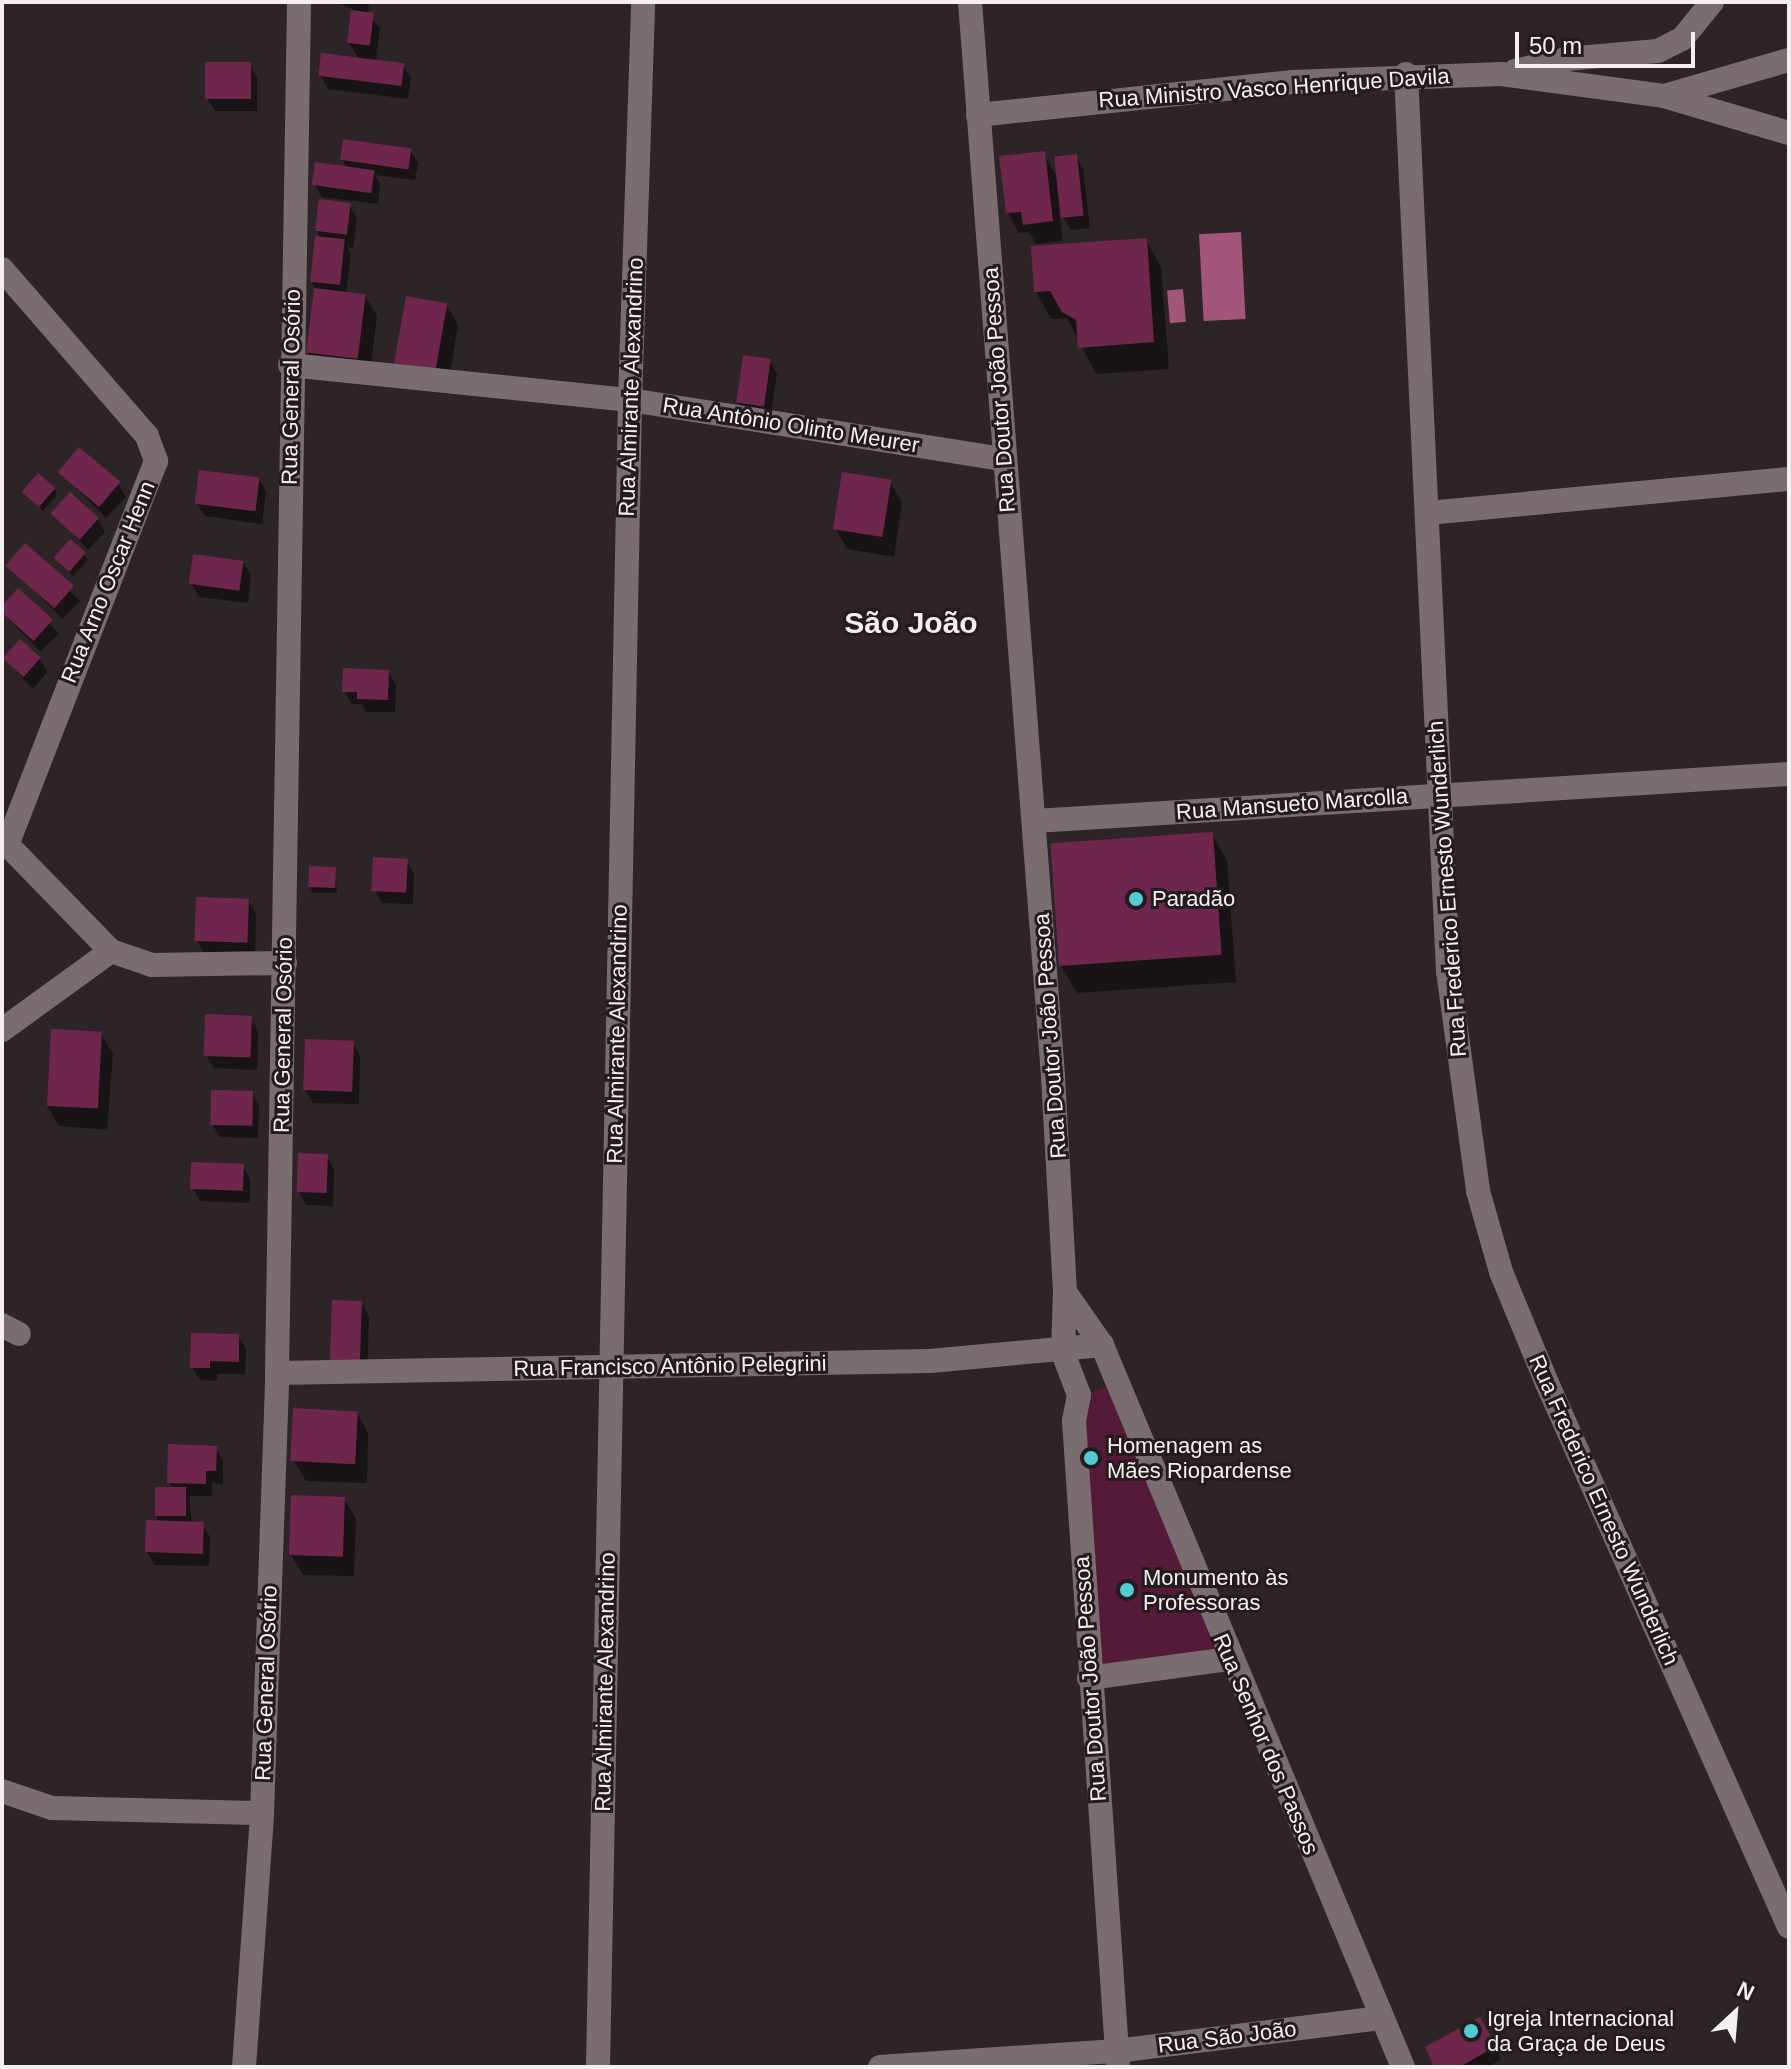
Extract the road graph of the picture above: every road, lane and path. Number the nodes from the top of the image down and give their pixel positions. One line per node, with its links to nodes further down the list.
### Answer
1 (299, 2): 12 (street, Rua General Osório)
2 (643, 2): 13 (street, Rua Almirante Alexandrino)
3 (970, 2): 9 (street, Rua Doutor João Pessoa)
4 (1712, 2): 7 (street)
5 (1789, 60): 8 (street, Rua Ministro Vasco Henrique Davila)
6 (1406, 74): 7 (street, Rua Ministro Vasco Henrique Davila); 9 (street, Rua Ministro Vasco Henrique Davila); 16 (street, Rua Frederico Ernesto Wunderlich)
7 (1501, 74): 8 (street, Rua Ministro Vasco Henrique Davila)
8 (1664, 96): 10 (street, Rua Ministro Vasco Henrique Davila)
9 (978, 115): 14 (street, Rua Doutor João Pessoa)
10 (1789, 133)
11 (2, 269): 20 (street, Rua Arno Oscar Henn)
12 (290, 365): 13 (street, Rua Antônio Olinto Meurer); 22 (street, Rua General Osório)
13 (630, 400): 14 (street, Rua Antônio Olinto Meurer); 27 (street, Rua Almirante Alexandrino)
14 (1004, 459): 19 (street, Rua Doutor João Pessoa)
15 (1789, 479): 16 (street)
16 (1428, 513): 18 (street, Rua Frederico Ernesto Wunderlich)
17 (1789, 774): 18 (street, Rua Mansueto Marcolla)
18 (1438, 794): 19 (street, Rua Mansueto Marcolla); 35 (street, Rua Frederico Ernesto Wunderlich)
19 (1035, 821): 24 (street, Rua Doutor João Pessoa)
20 (5, 842): 21 (street)
21 (111, 951): 22 (street); 23 (street)
22 (285, 963): 28 (street, Rua General Osório)
23 (2, 1030)
24 (1065, 1292): 25 (street, Rua Senhor dos Passos); 26 (street, Rua Doutor João Pessoa)
25 (1102, 1345): 26 (street, Rua Francisco Antônio Pelegrini); 29 (street, Rua Senhor dos Passos)
26 (1063, 1353): 27 (street, Rua Francisco Antônio Pelegrini); 30 (street, Rua Doutor João Pessoa)
27 (610, 1366): 28 (street, Rua Francisco Antônio Pelegrini); 39 (street, Rua Almirante Alexandrino)
28 (277, 1373): 34 (street, Rua General Osório)
29 (1117, 1381): 30 (street); 31 (street, Rua Senhor dos Passos)
30 (1079, 1395): 32 (street, Rua Doutor João Pessoa)
31 (1230, 1659): 32 (street); 36 (street, Rua Senhor dos Passos)
32 (1089, 1678): 37 (street, Rua Doutor João Pessoa)
33 (2, 1791): 34 (street)
34 (262, 1813): 38 (street, Rua General Osório)
35 (1789, 1927)
36 (1381, 2018): 37 (street, Rua São João); 41 (street, Rua Senhor dos Passos)
37 (1117, 2059): 40 (street, Rua São João)
38 (244, 2067)
39 (598, 2067)
40 (880, 2067)
41 (1403, 2067)

